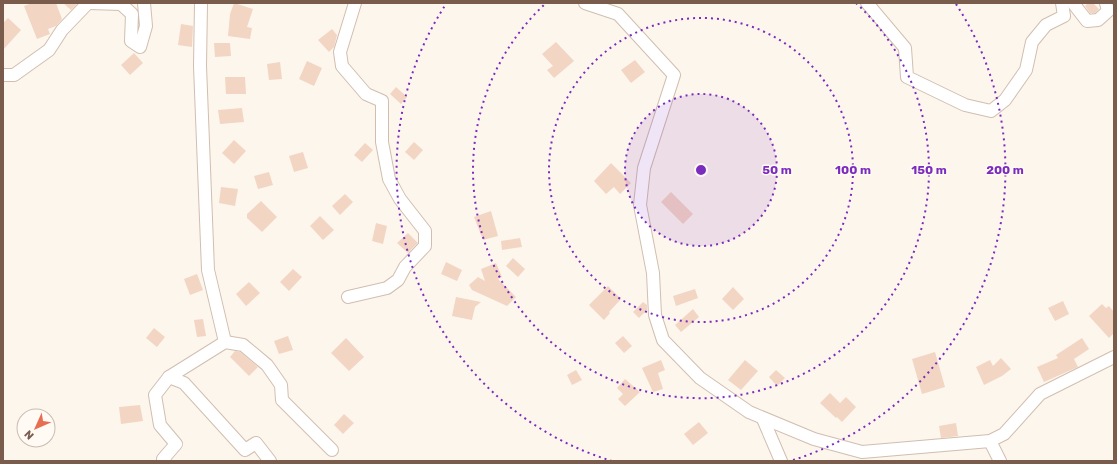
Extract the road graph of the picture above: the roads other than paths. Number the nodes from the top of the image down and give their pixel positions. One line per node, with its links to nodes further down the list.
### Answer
1 (89, 3): 2 (street); 10 (street)
2 (144, 3)
3 (201, 3): 12 (street)
4 (355, 3): 11 (street)
5 (585, 3): 15 (street)
6 (867, 3): 7 (street)
7 (1062, 3)
8 (1073, 3): 9 (street)
9 (1109, 12)
10 (3, 75)
11 (348, 296)
12 (225, 342): 14 (street); 17 (street)
13 (1114, 357): 16 (street)
14 (170, 377): 19 (street); 20 (street)
15 (763, 419): 18 (street); 21 (street)
16 (990, 441): 18 (street); 22 (street)
17 (332, 450)
18 (861, 457)
19 (163, 460)
20 (270, 461)
21 (781, 461)
22 (1000, 461)

